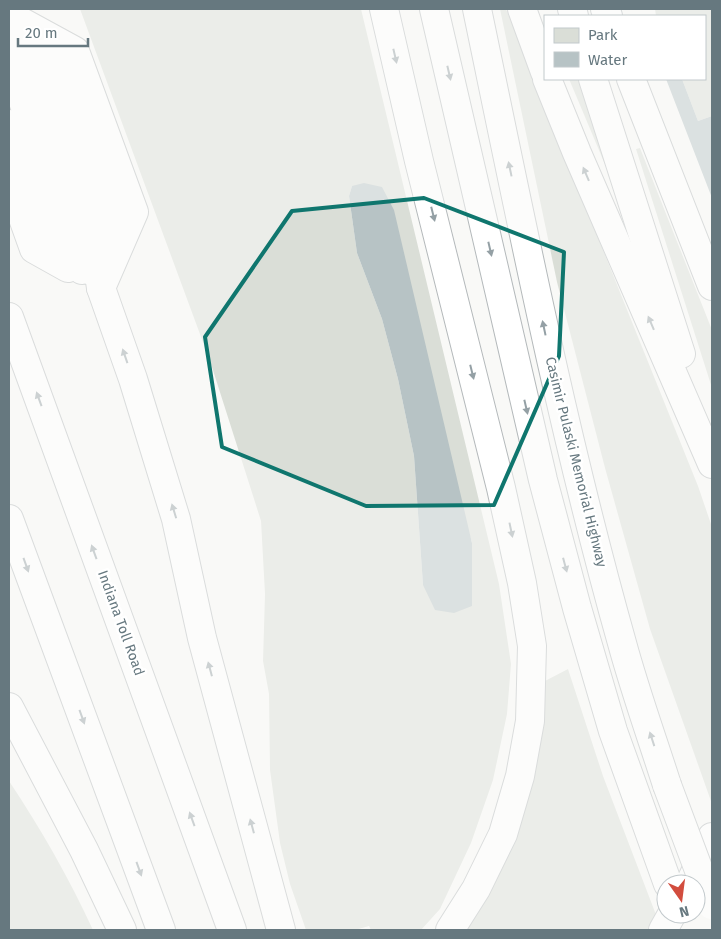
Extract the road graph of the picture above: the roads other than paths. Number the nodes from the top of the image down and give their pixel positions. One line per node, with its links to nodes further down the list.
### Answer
1 (384, 9): 29 (highway, one-way to 29)
2 (434, 9): 22 (highway, one-way to 22)
3 (477, 9): 24 (highway, Casimir Pulaski Memorial Highway, one-way to 3, bridge)
4 (522, 9): 8 (highway)
5 (9, 16): 15 (highway)
6 (9, 23): 15 (highway)
7 (9, 51): 15 (highway)
8 (544, 69)
9 (547, 80): 18 (highway, one-way to 9)
10 (593, 80): 17 (highway)
11 (632, 80): 14 (highway)
12 (9, 124): 15 (highway)
13 (9, 180): 15 (highway)
14 (712, 286)
15 (101, 288): 28 (highway, one-way to 15)
16 (9, 317): 27 (highway, Indiana Toll Road, one-way to 16)
17 (712, 450)
18 (712, 464)
19 (9, 519): 26 (highway, one-way to 26)
20 (9, 707): 25 (highway)
21 (712, 837): 23 (highway)
22 (664, 874)
23 (695, 874)
24 (712, 906)
25 (122, 930)
26 (162, 930)
27 (232, 930)
28 (281, 930)
29 (450, 930)

